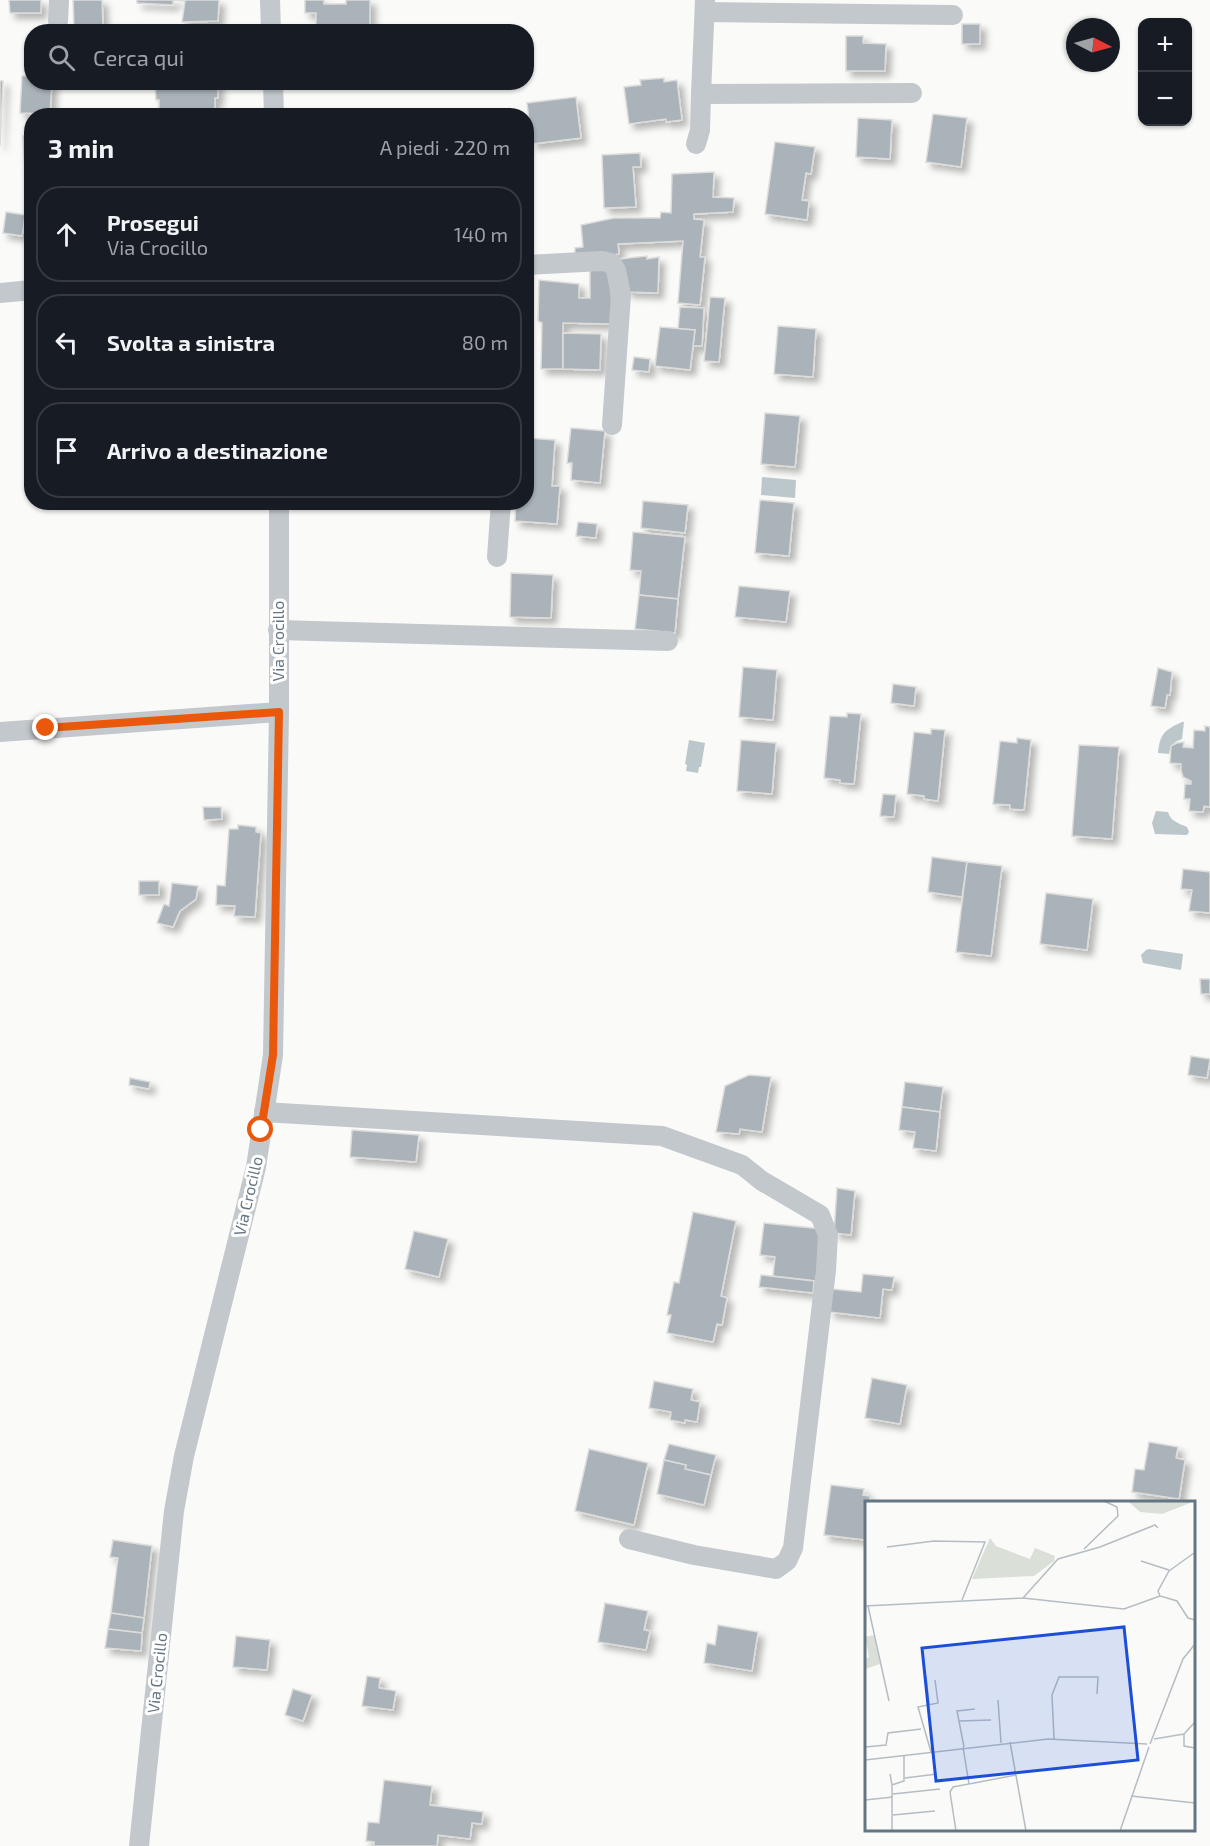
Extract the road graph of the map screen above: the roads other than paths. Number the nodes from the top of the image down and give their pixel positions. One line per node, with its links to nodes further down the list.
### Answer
1 (58, 0): 5 (street)
2 (270, 0): 6 (street)
3 (705, 6): 4 (street); 9 (street)
4 (953, 15)
5 (58, 21)
6 (271, 24)
7 (273, 90): 10 (street)
8 (912, 93): 9 (street)
9 (701, 94): 11 (street)
10 (274, 108)
11 (696, 144)
12 (534, 265): 15 (street)
13 (24, 291): 14 (street)
14 (0, 293)
15 (612, 425)
16 (279, 510): 19 (street, Via Crocillo)
17 (500, 510): 18 (street)
18 (497, 557)
19 (278, 630): 20 (street); 21 (street, Via Crocillo)
20 (668, 641)
21 (279, 712): 22 (street); 23 (street, Via Crocillo)
22 (0, 732)
23 (264, 1112): 24 (street); 25 (street, Via Crocillo)
24 (629, 1539)
25 (139, 1846)

